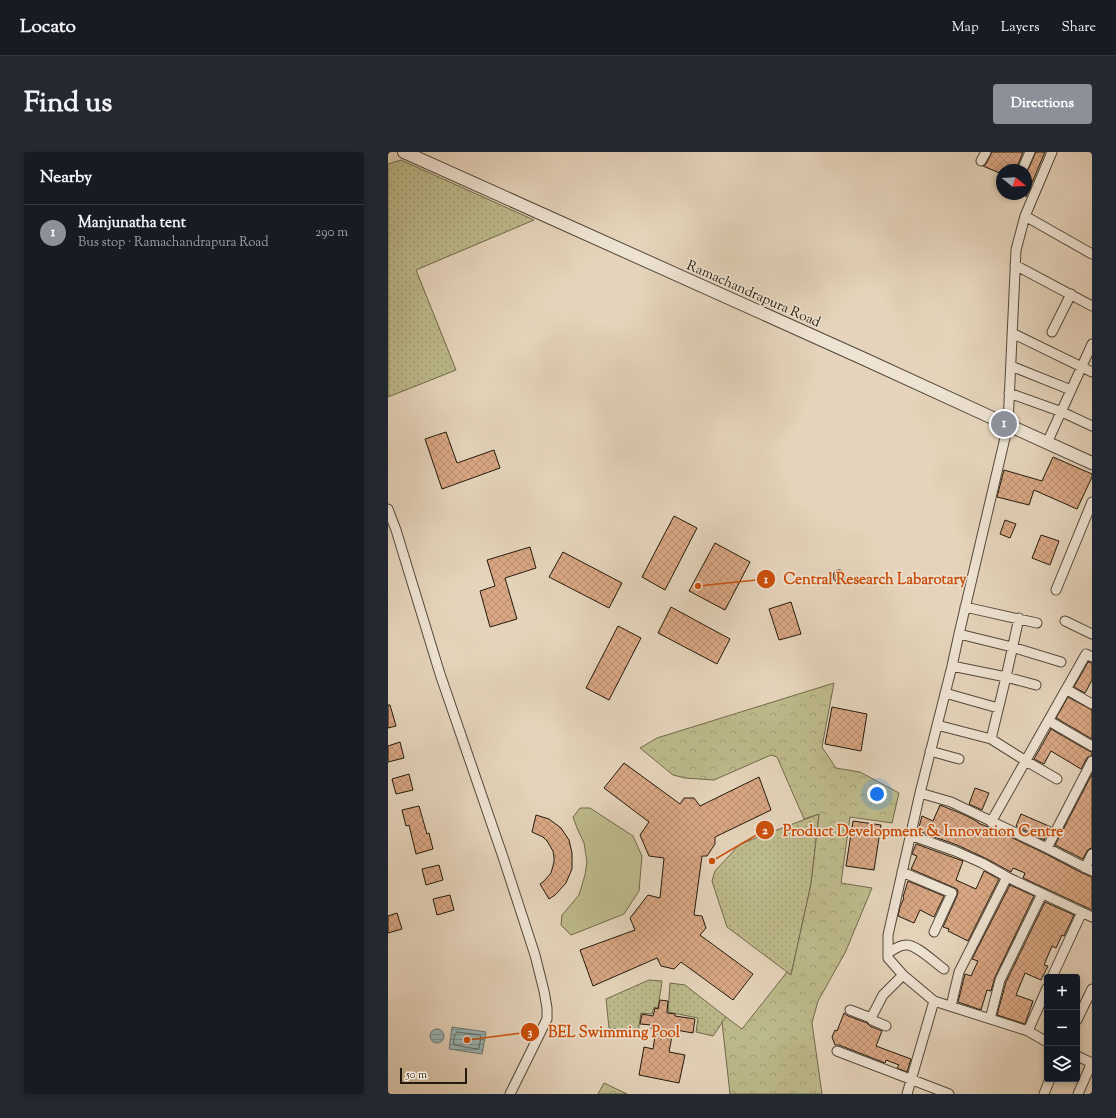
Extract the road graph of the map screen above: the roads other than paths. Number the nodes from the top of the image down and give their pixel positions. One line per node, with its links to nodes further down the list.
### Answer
1 (404, 152): 21 (street, Ramachandrapura Road)
2 (986, 152): 5 (street)
3 (1030, 152): 6 (street)
4 (1052, 152): 7 (street)
5 (981, 161)
6 (1025, 164)
7 (1026, 216): 8 (street); 9 (street)
8 (1092, 254)
9 (1015, 264): 10 (street); 13 (street)
10 (1071, 294): 11 (street); 12 (street)
11 (1092, 306)
12 (1052, 332)
13 (1012, 333): 15 (street); 16 (street)
14 (1092, 344): 16 (street)
15 (1011, 366): 18 (street); 19 (street)
16 (1081, 367): 17 (street); 18 (street)
17 (1092, 372)
18 (1071, 390): 20 (street)
19 (1010, 393): 20 (street); 21 (street)
20 (1062, 412): 22 (street); 23 (street)
21 (1008, 425): 23 (street, Ramachandrapura Road); 28 (street)
22 (1092, 426)
23 (1047, 443): 24 (street, Ramachandrapura Road)
24 (1092, 463)
25 (1092, 502): 27 (street)
26 (388, 509): 85 (street)
27 (1056, 590)
28 (965, 607): 29 (street); 32 (street)
29 (1018, 618): 31 (street); 34 (street)
30 (1064, 621): 33 (street)
31 (1038, 623)
32 (959, 634): 34 (street); 37 (street)
33 (1092, 634)
34 (1012, 647): 36 (street); 38 (street)
35 (1092, 657): 40 (street)
36 (1061, 662)
37 (952, 666): 38 (street); 41 (street)
38 (1006, 677): 39 (street); 43 (street)
39 (1036, 685)
40 (1066, 689): 42 (street); 44 (street)
41 (945, 693): 43 (street); 45 (street)
42 (1092, 704)
43 (998, 708): 46 (street)
44 (1049, 721): 47 (street); 50 (street)
45 (936, 725): 46 (street); 48 (street)
46 (991, 738): 50 (street)
47 (1092, 746)
48 (930, 751): 49 (street); 53 (street)
49 (959, 759)
50 (1026, 761): 52 (street); 54 (street)
51 (1092, 761): 56 (street)
52 (1057, 779)
53 (920, 794): 54 (street); 55 (street)
54 (991, 822): 56 (street)
55 (910, 835): 59 (street); 60 (street)
56 (1047, 848): 58 (street)
57 (1092, 854): 58 (street)
58 (1088, 870)
59 (902, 872): 64 (street); 65 (street)
60 (1006, 877): 61 (street); 72 (street)
61 (1042, 894): 62 (street); 76 (street)
62 (1082, 912): 63 (street); 67 (street)
63 (1092, 917)
64 (934, 932)
65 (888, 953): 66 (street); 68 (street)
66 (944, 970)
67 (1053, 974)
68 (902, 975): 71 (street); 75 (street)
69 (1092, 989): 74 (street)
70 (1044, 995): 78 (street)
71 (934, 1001): 72 (street); 83 (street)
72 (950, 1006): 76 (street)
73 (850, 1010): 75 (street)
74 (1080, 1014)
75 (871, 1018): 77 (street)
76 (990, 1019): 78 (street)
77 (886, 1026)
78 (1028, 1030): 79 (street)
79 (1044, 1040)
80 (837, 1052): 83 (street)
81 (1080, 1057): 82 (street)
82 (1092, 1063): 89 (street)
83 (911, 1080): 86 (street); 87 (street)
84 (1049, 1082): 88 (street)
85 (510, 1094)
86 (907, 1094)
87 (949, 1094)
88 (1044, 1094)
89 (1078, 1094)

